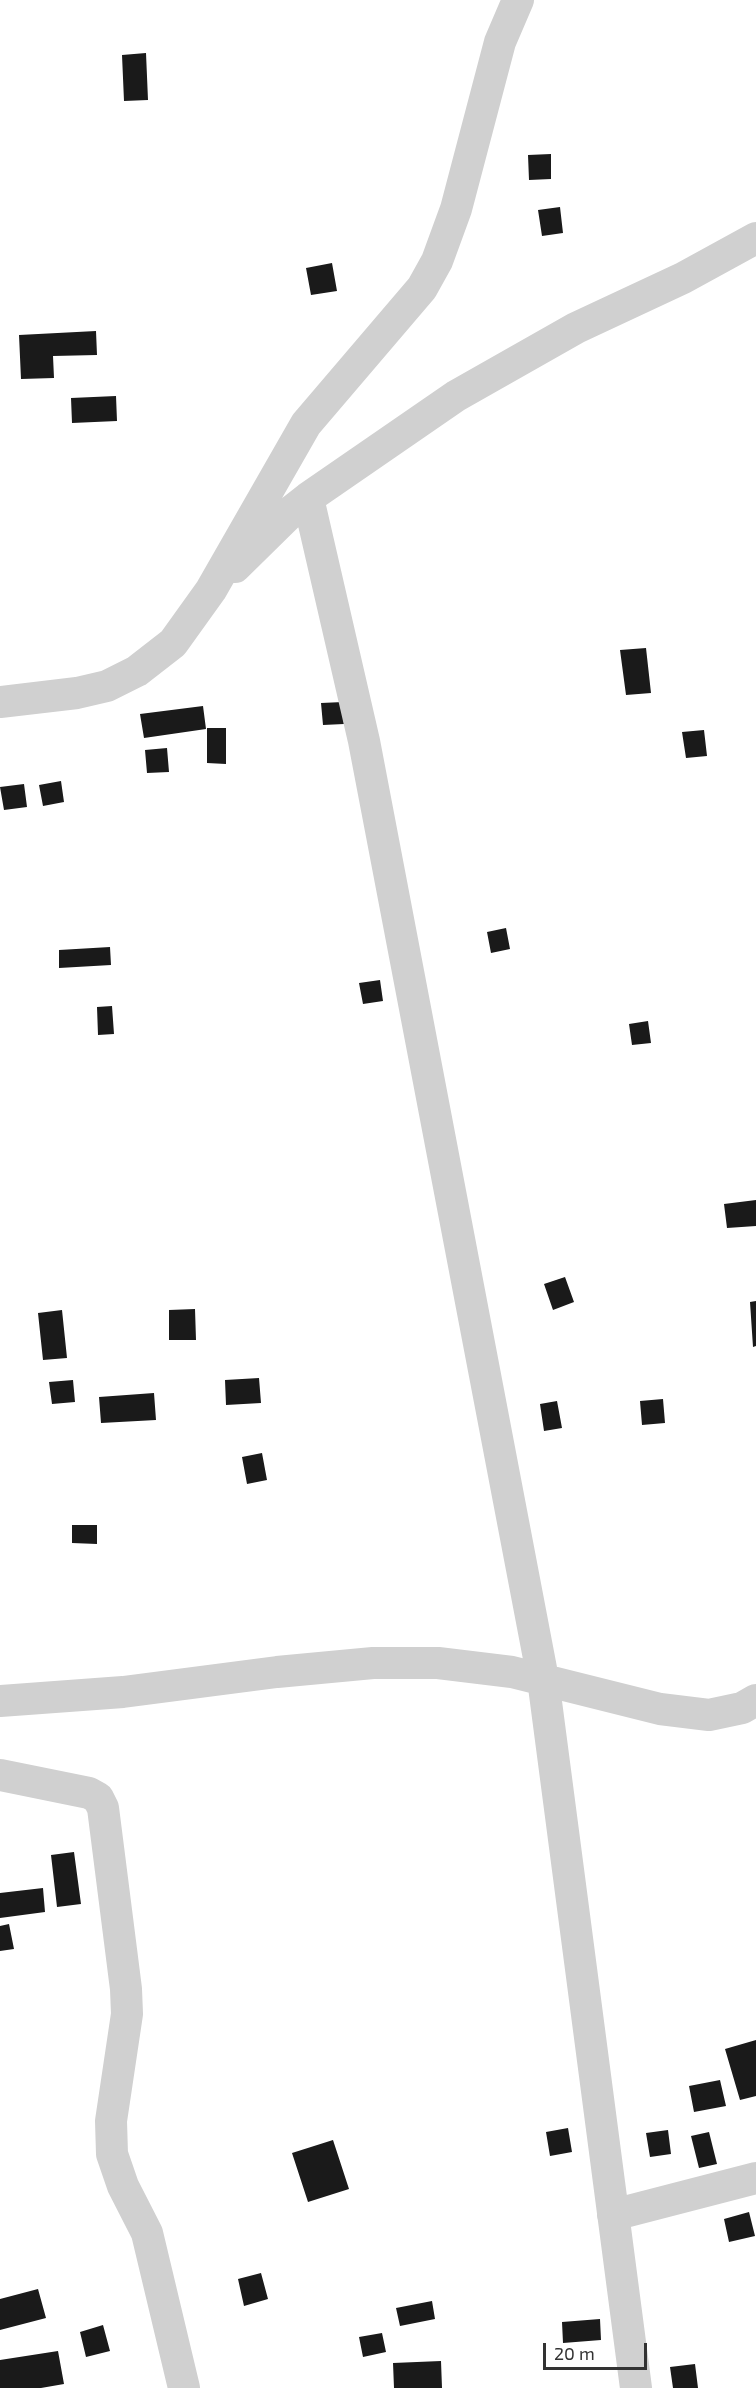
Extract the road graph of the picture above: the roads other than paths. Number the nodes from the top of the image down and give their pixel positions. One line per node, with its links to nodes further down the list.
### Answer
1 (518, 0): 4 (street)
2 (756, 238): 3 (street)
3 (308, 498): 4 (street); 6 (street)
4 (211, 590): 5 (street)
5 (0, 702)
6 (543, 1679): 7 (street); 8 (street); 11 (street)
7 (756, 1700)
8 (0, 1701)
9 (0, 1775): 12 (street)
10 (756, 2178): 11 (street)
11 (613, 2215): 13 (street)
12 (184, 2388)
13 (636, 2388)

